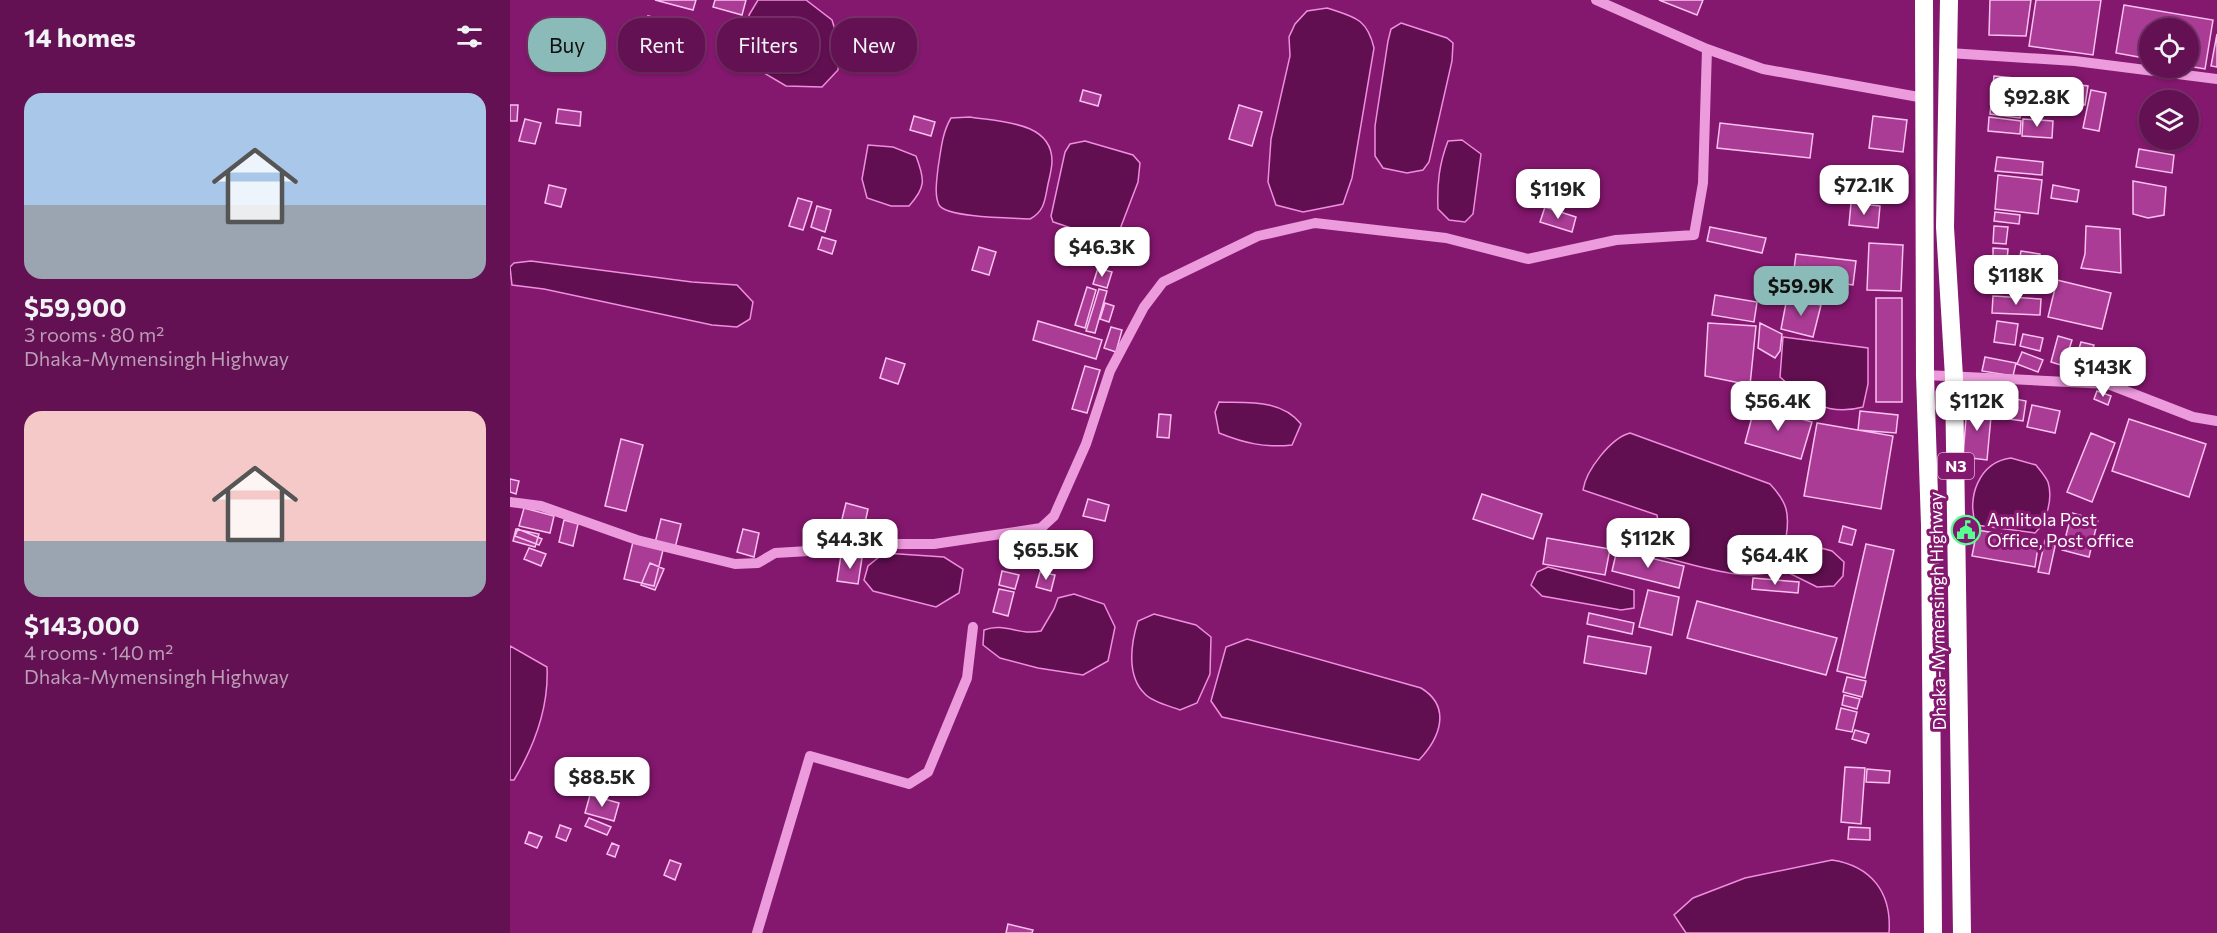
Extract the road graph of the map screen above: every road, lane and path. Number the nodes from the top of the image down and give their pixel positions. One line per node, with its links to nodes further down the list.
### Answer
1 (1596, 0): 4 (street)
2 (1924, 0): 7 (highway, Dhaka-Mymensingh Highway / N3)
3 (1949, 0): 5 (highway, Dhaka-Mymensingh Highway / N3)
4 (1707, 49): 7 (street); 11 (street)
5 (1949, 53): 6 (street); 9 (highway, Dhaka-Mymensingh Highway / N3)
6 (2217, 79)
7 (1924, 98): 8 (highway, Dhaka-Mymensingh Highway / N3)
8 (1925, 375): 9 (street); 14 (highway, Dhaka-Mymensingh Highway / N3)
9 (1954, 377): 10 (street); 15 (highway, Dhaka-Mymensingh Highway / N3)
10 (2217, 421)
11 (510, 502)
12 (973, 627): 13 (street)
13 (757, 933)
14 (1933, 933)
15 (1962, 933)

